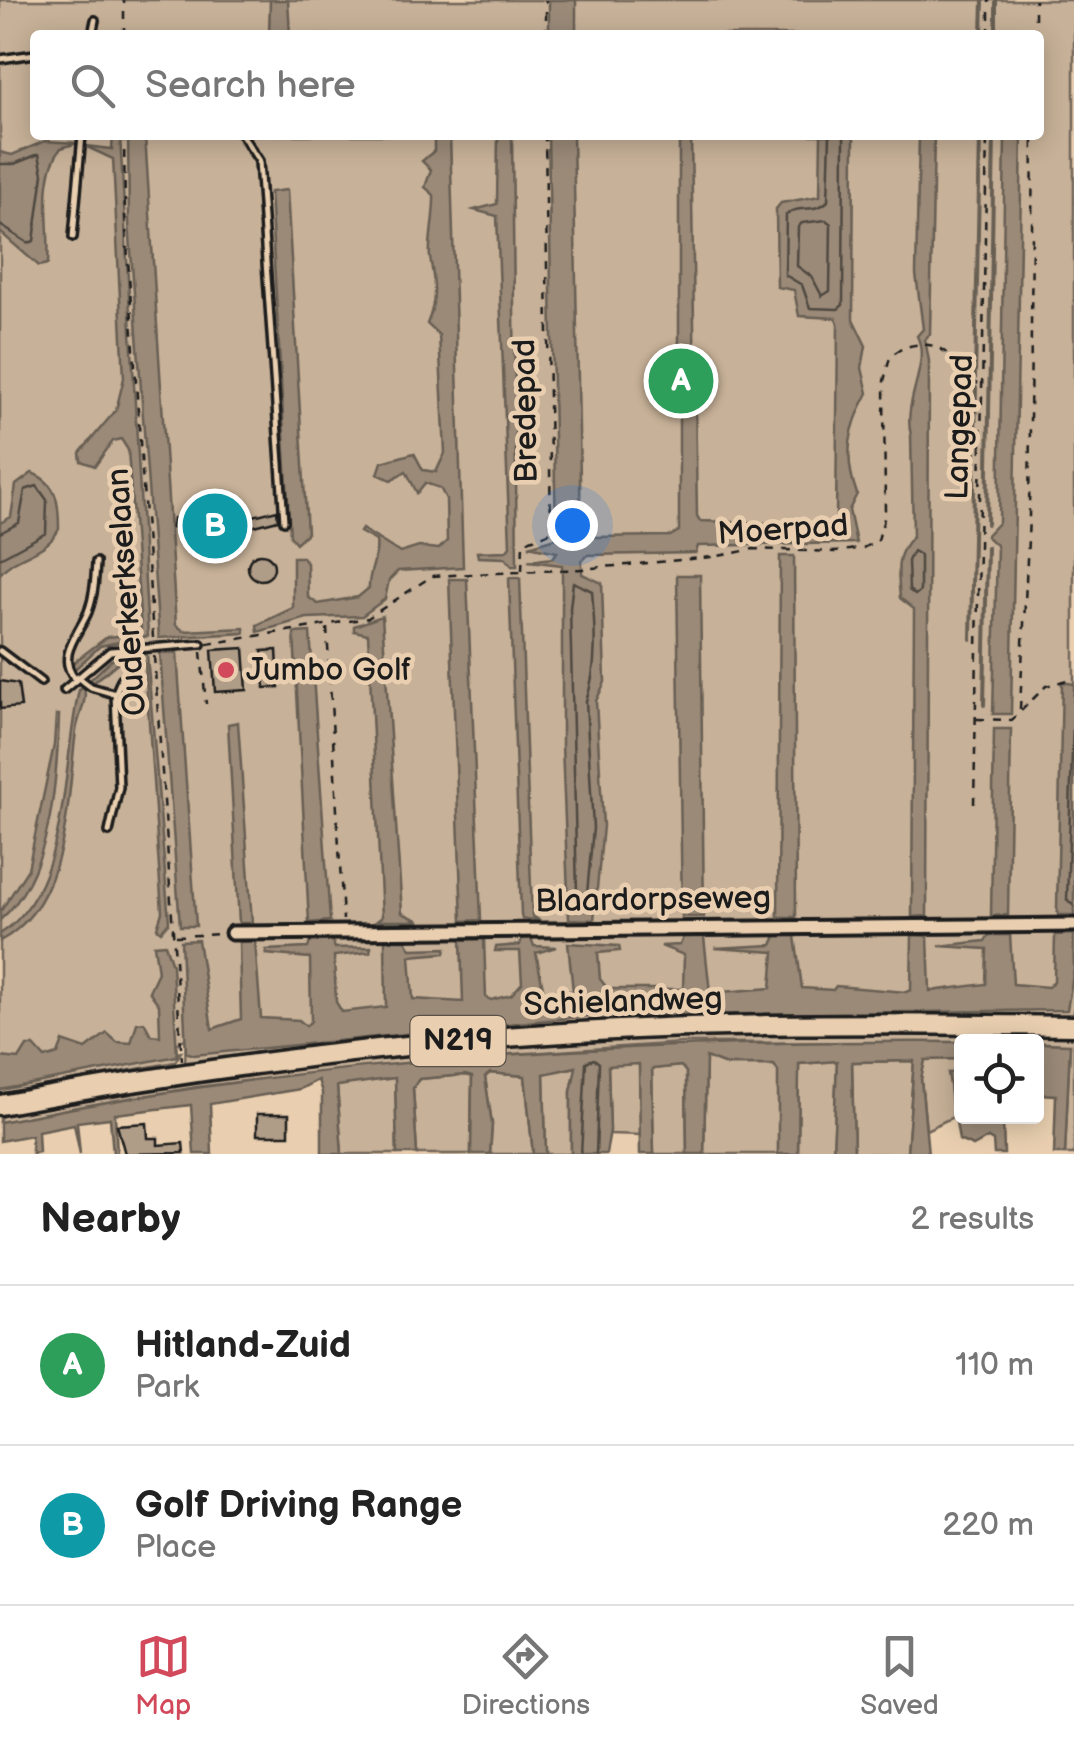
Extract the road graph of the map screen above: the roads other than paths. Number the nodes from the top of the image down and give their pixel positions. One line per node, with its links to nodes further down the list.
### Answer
1 (95, 20): 2 (lane)
2 (93, 30)
3 (30, 55): 4 (lane)
4 (0, 59)
5 (82, 140): 7 (lane)
6 (245, 140): 8 (lane)
7 (74, 237)
8 (284, 521)
9 (96, 562): 12 (lane)
10 (201, 644): 12 (lane)
11 (0, 652): 14 (lane)
12 (77, 678): 15 (lane); 16 (lane)
13 (122, 678): 16 (lane)
14 (41, 682)
15 (64, 690)
16 (115, 694): 17 (lane)
17 (110, 832)
18 (1074, 925): 19 (street, Blaardorpseweg)
19 (232, 932)
20 (1071, 1026): 21 (main road, Schielandweg / N219)
21 (0, 1105)

